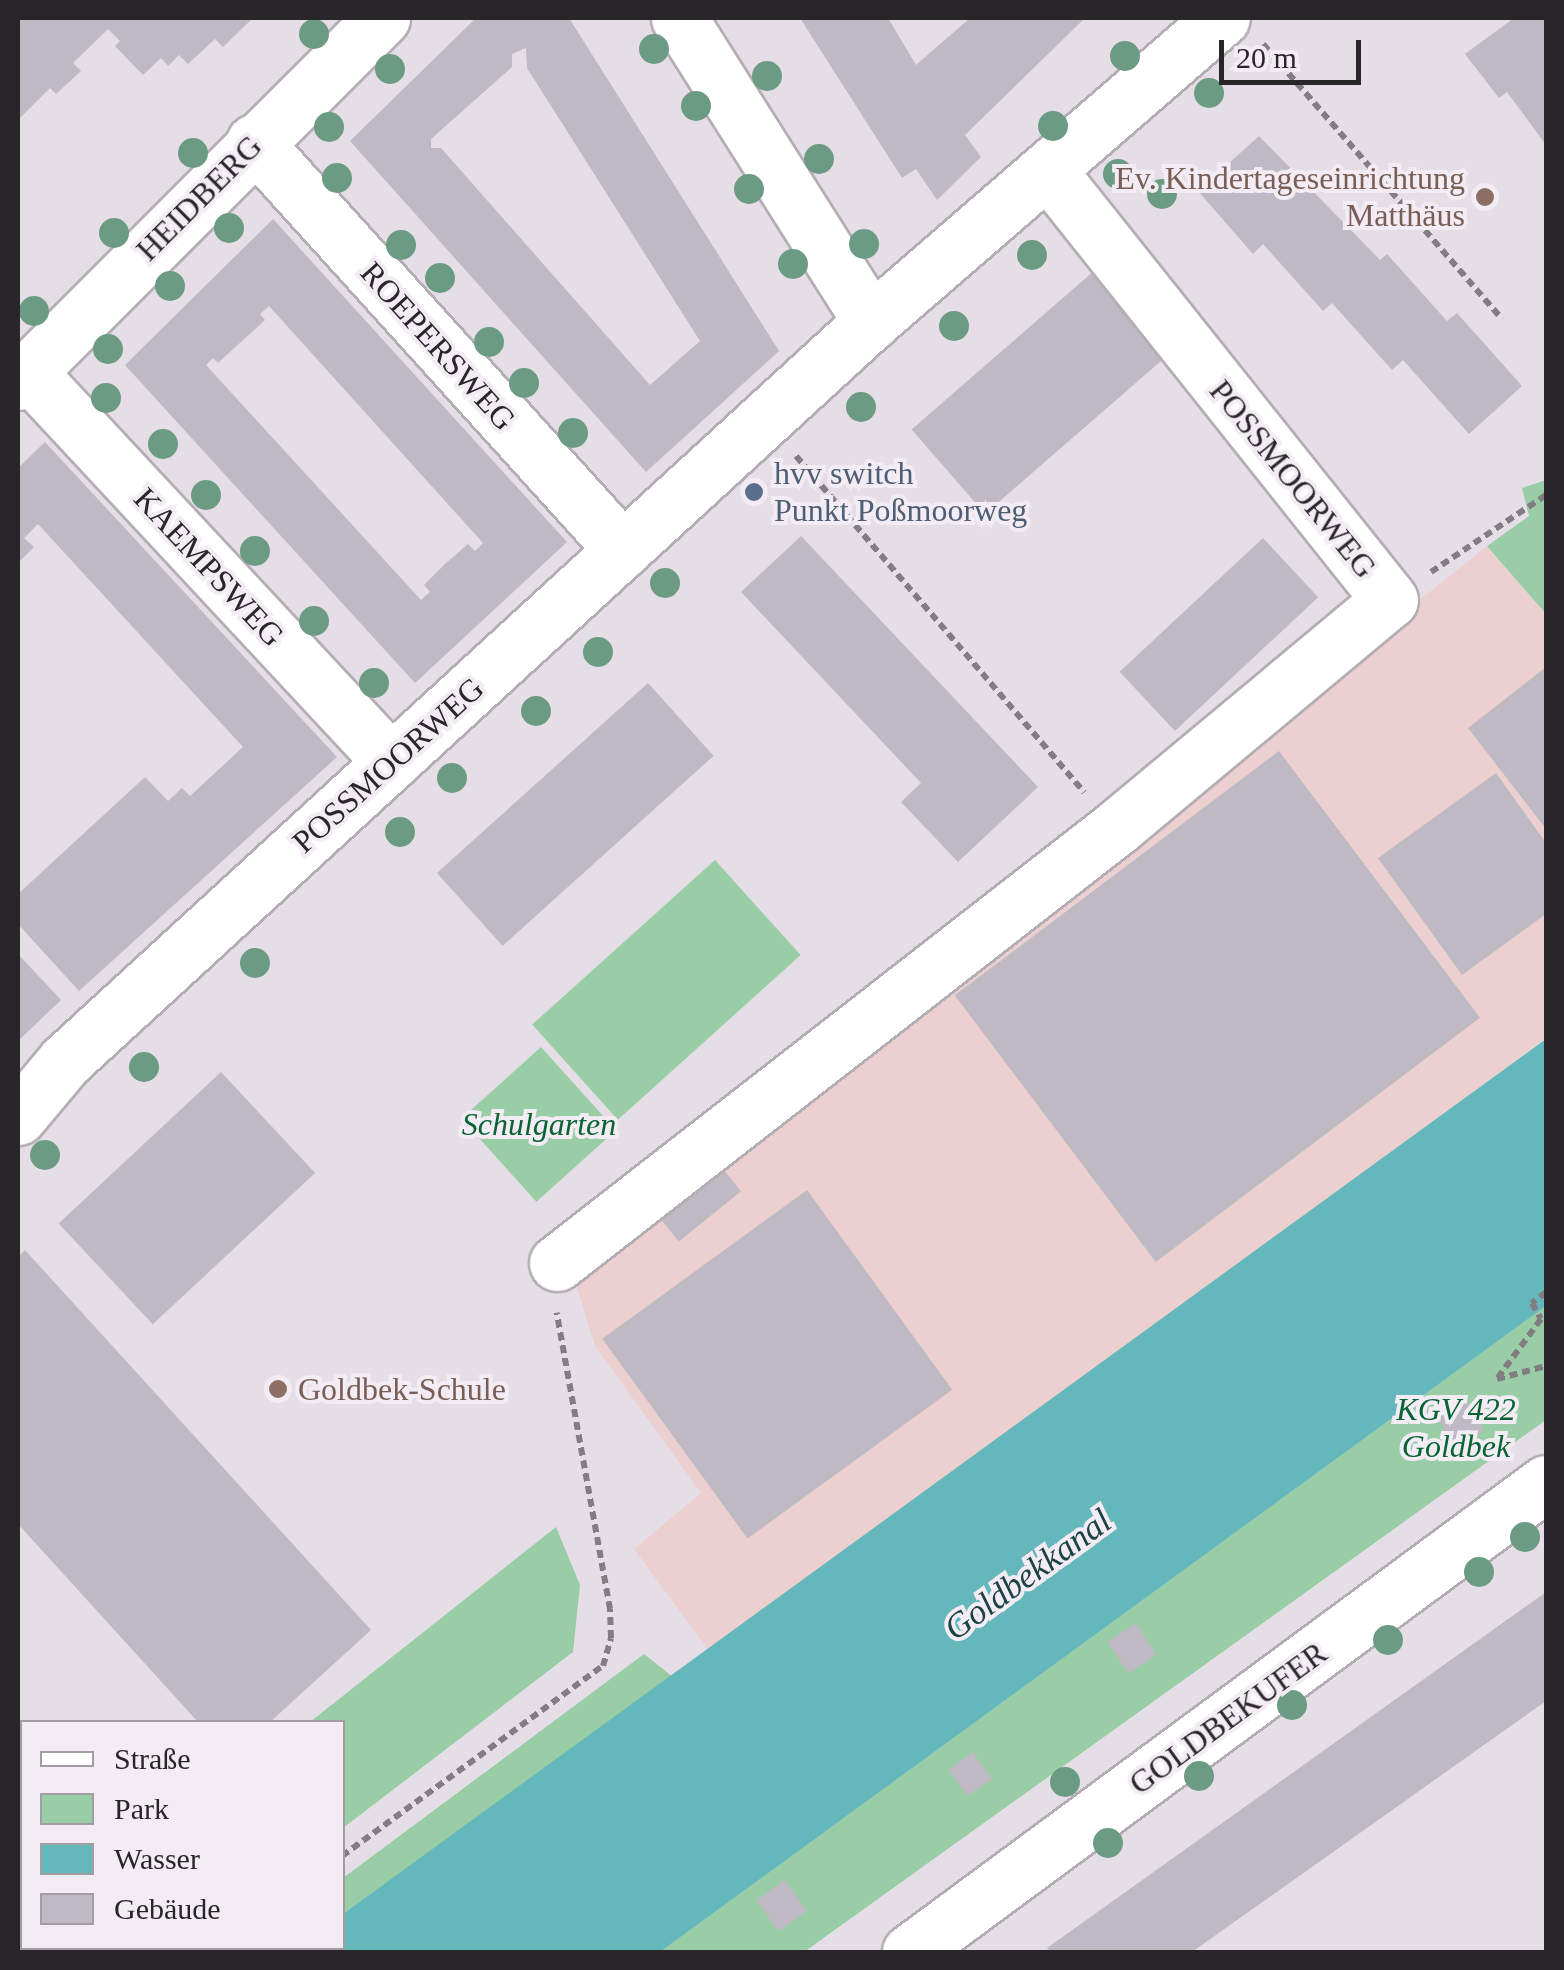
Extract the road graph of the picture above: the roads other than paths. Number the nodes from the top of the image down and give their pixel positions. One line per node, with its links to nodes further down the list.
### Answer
1 (382, 18): 4 (street, HEIDBERG)
2 (678, 18): 6 (street)
3 (1238, 25): 5 (street, POSSMOORWEG)
4 (254, 142): 7 (street, HEIDBERG); 8 (street, ROEPERSWEG)
5 (1049, 172): 6 (street, POSSMOORWEG); 11 (street, POSSMOORWEG)
6 (871, 322): 8 (street, POSSMOORWEG)
7 (23, 377): 9 (street, KAEMPSWEG)
8 (623, 550): 9 (street, POSSMOORWEG)
9 (391, 762): 10 (street, POSSMOORWEG)
10 (18, 1117)
11 (557, 1263)
12 (1546, 1483): 13 (street, GOLDBEKUFER)
13 (968, 1936): 14 (street, GOLDBEKUFER)
14 (910, 1952)

